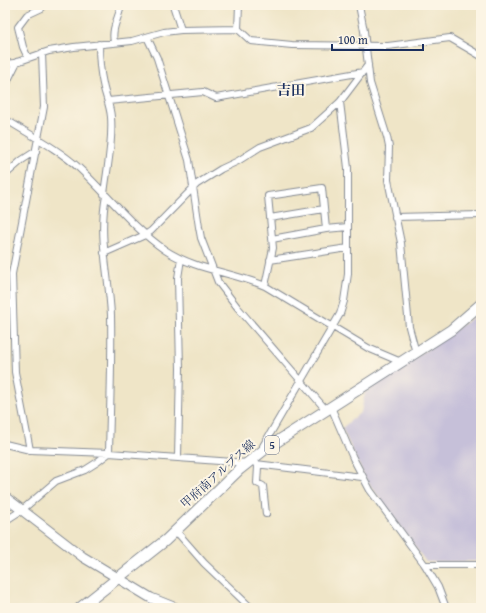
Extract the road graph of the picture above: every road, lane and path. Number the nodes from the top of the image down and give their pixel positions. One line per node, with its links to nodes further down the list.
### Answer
1 (42, 5): 14 (street)
2 (121, 5): 9 (street)
3 (173, 5): 7 (street)
4 (239, 5): 6 (street)
5 (359, 5): 11 (street)
6 (238, 29): 7 (street); 11 (street)
7 (181, 30): 8 (street)
8 (147, 37): 9 (street); 20 (street)
9 (114, 42): 10 (street)
10 (99, 44): 12 (street); 21 (street)
11 (366, 46): 13 (street); 17 (street)
12 (42, 54): 14 (street); 24 (street)
13 (481, 56)
14 (28, 58): 15 (street)
15 (17, 62): 16 (street); 19 (street)
16 (5, 64)
17 (368, 65): 18 (street); 31 (street)
18 (363, 72): 20 (street); 22 (street)
19 (5, 90)
20 (169, 95): 21 (street); 27 (street)
21 (108, 101): 28 (street)
22 (340, 102): 27 (street); 33 (street)
23 (5, 119): 24 (street)
24 (38, 140): 25 (street); 28 (street)
25 (36, 151): 26 (street); 50 (street)
26 (5, 175)
27 (193, 187): 35 (street); 41 (street)
28 (105, 195): 35 (street); 38 (street)
29 (324, 209): 32 (street); 32 (street); 34 (street)
30 (481, 215): 31 (street)
31 (395, 217): 45 (street)
32 (270, 218): 36 (street)
33 (348, 227): 34 (street); 37 (street)
34 (326, 229): 36 (street)
35 (145, 235): 38 (street); 39 (street)
36 (272, 239): 40 (street)
37 (348, 248): 40 (street); 44 (street)
38 (104, 253): 52 (street)
39 (181, 259): 41 (street); 53 (street)
40 (270, 260): 42 (street)
41 (214, 270): 42 (street); 47 (street)
42 (265, 286): 44 (street)
43 (480, 307): 45 (main road, 甲府南アルプス線 / 5)
44 (332, 327): 46 (street); 47 (street)
45 (416, 353): 46 (main road, 甲府南アルプス線 / 5)
46 (401, 362): 48 (main road, 甲府南アルプス線 / 5)
47 (301, 381): 48 (street); 51 (street)
48 (329, 409): 51 (main road, 甲府南アルプス線 / 5); 55 (street)
49 (5, 444): 50 (street)
50 (30, 450): 52 (street)
51 (264, 450): 54 (main road, 甲府南アルプス線 / 5)
52 (109, 453): 53 (street); 57 (street)
53 (178, 457): 54 (street)
54 (252, 462): 55 (street); 58 (street); 60 (main road, 甲府南アルプス線 / 5)
55 (362, 477): 61 (street)
56 (5, 497): 57 (street)
57 (22, 510): 59 (street); 63 (street)
58 (266, 514)
59 (5, 521)
60 (176, 531): 63 (main road, 甲府南アルプス線 / 5); 66 (street)
61 (425, 565): 62 (street); 67 (street)
62 (481, 565)
63 (118, 578): 64 (main road, 甲府南アルプス線 / 5); 65 (street)
64 (80, 608)
65 (176, 608)
66 (252, 608)
67 (446, 608)

